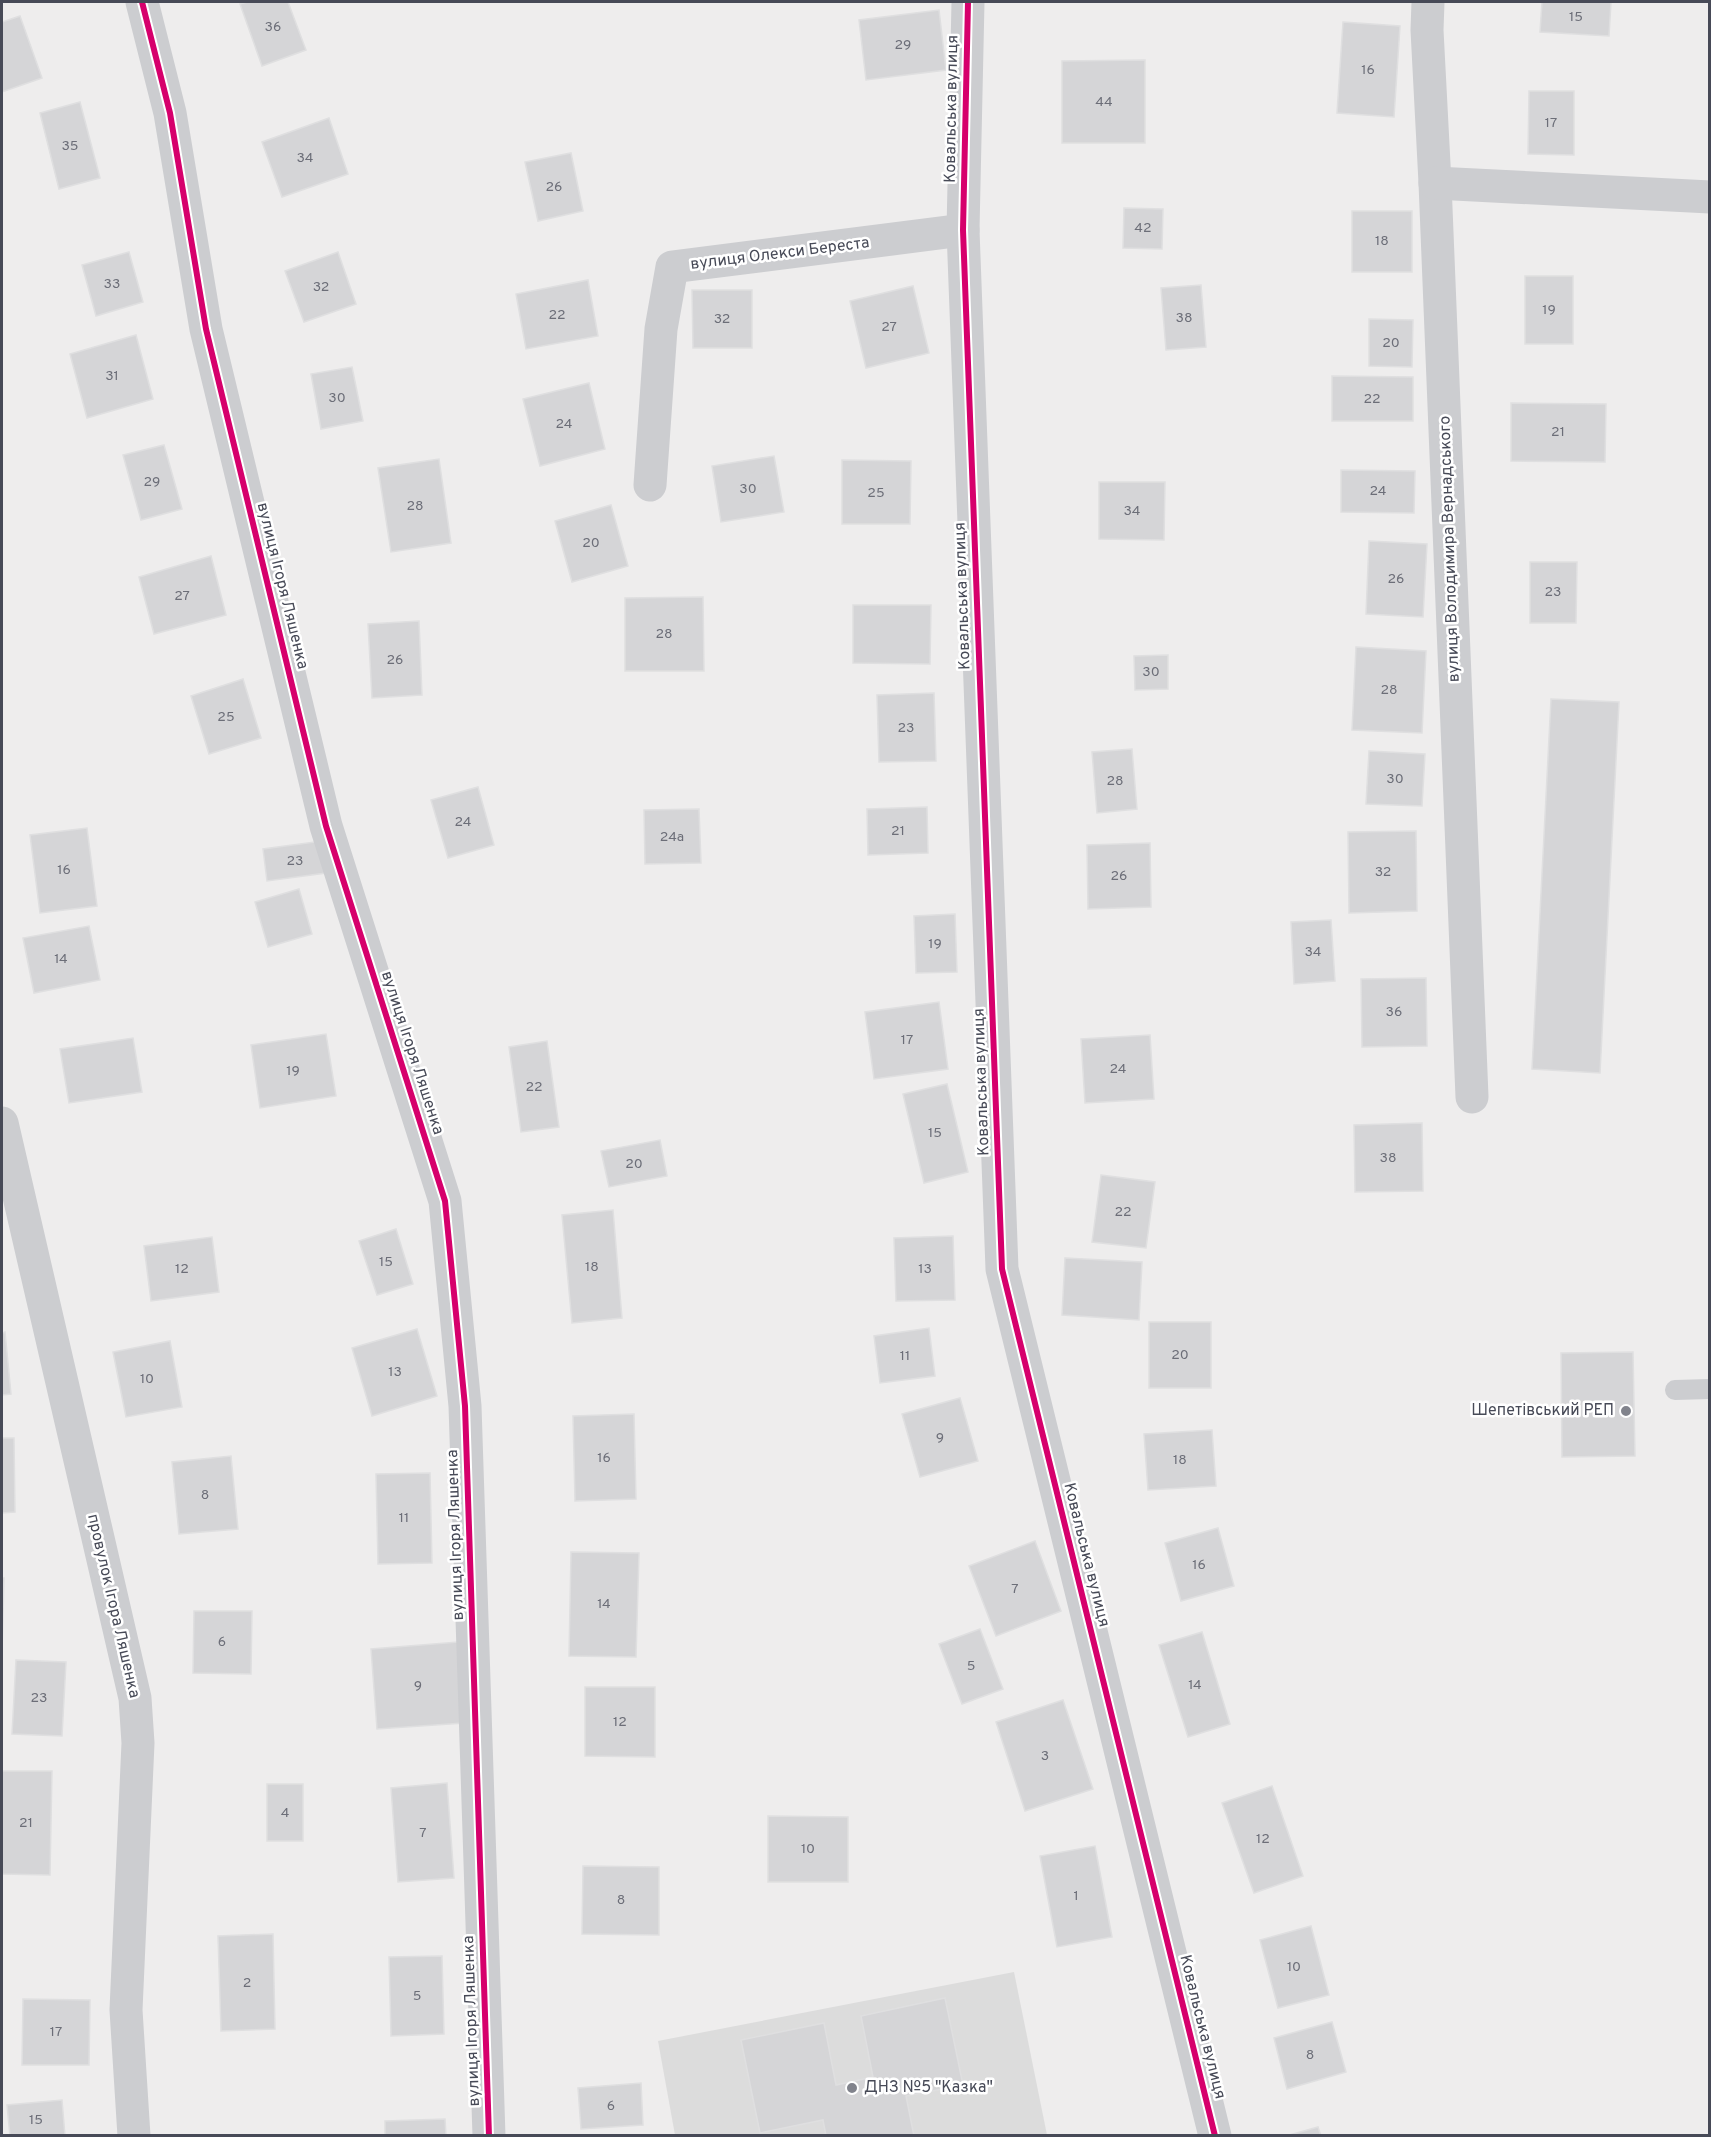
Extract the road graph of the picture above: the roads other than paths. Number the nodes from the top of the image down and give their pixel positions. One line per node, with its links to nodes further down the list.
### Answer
1 (142, 2): 13 (street, вулиця Ігоря Ляшенка)
2 (968, 2): 6 (street, Ковальська вулиця)
3 (1428, 2): 4 (street, вулиця Володимира Вернадського)
4 (1435, 183): 5 (street); 8 (street, вулиця Володимира Вернадського)
5 (1710, 197)
6 (963, 230): 7 (street, вулиця Олекси Береста); 14 (street, Ковальська вулиця)
7 (650, 485)
8 (1472, 1097)
9 (2, 1123): 12 (street, провулок Ігора Ляшенка)
10 (1710, 1389): 11 (lane)
11 (1675, 1390)
12 (134, 2136)
13 (489, 2136)
14 (1215, 2136)

